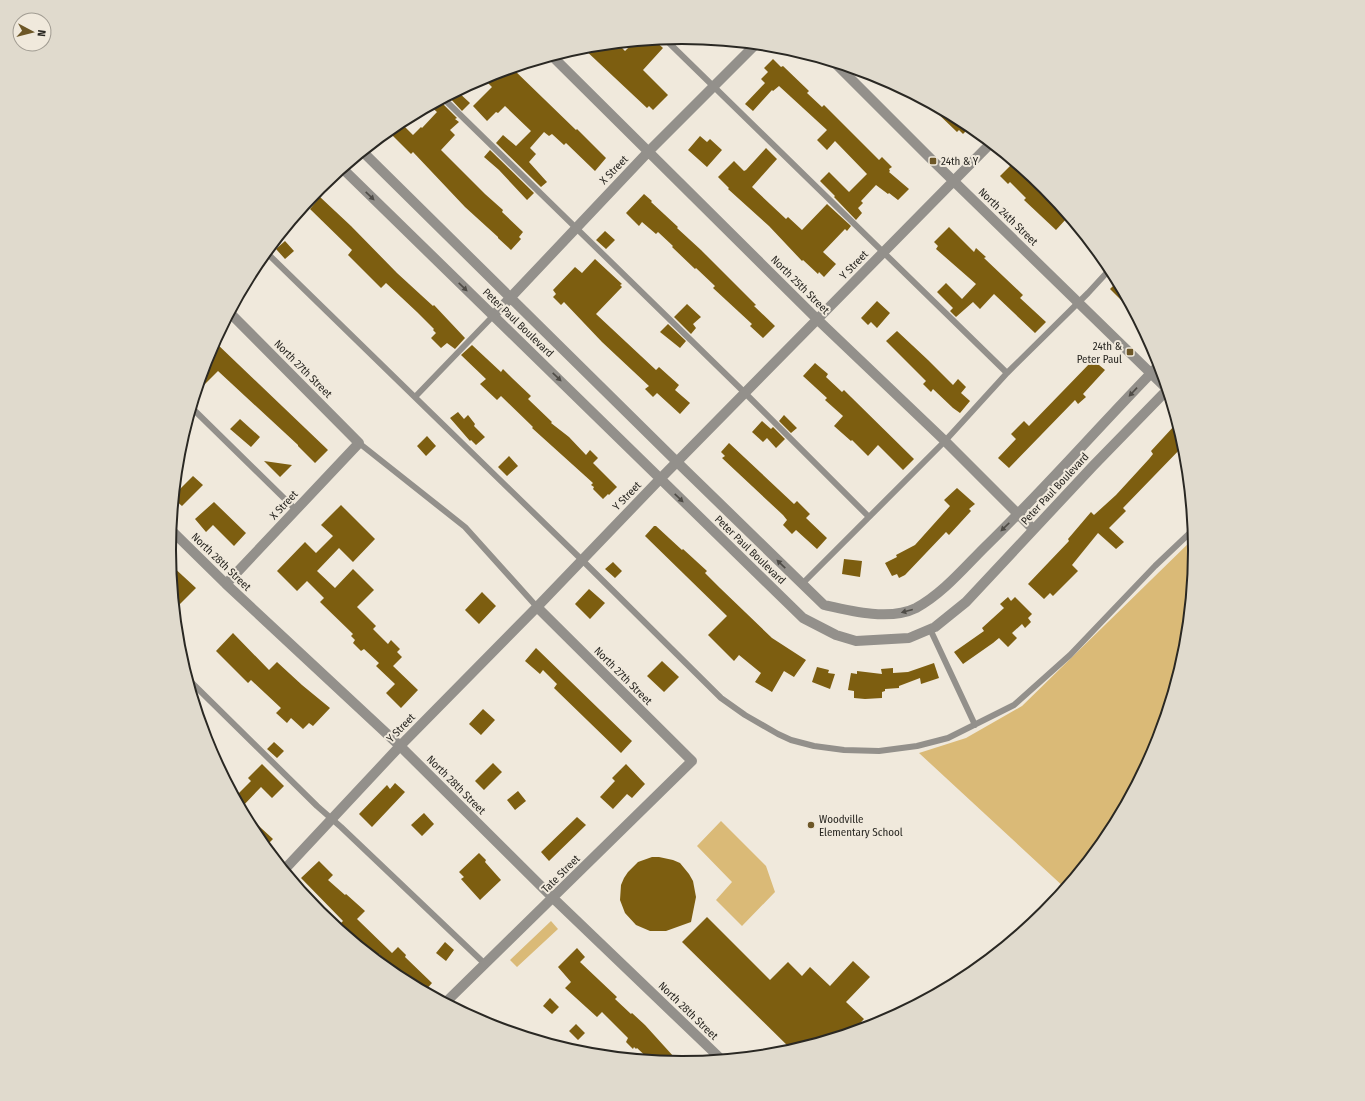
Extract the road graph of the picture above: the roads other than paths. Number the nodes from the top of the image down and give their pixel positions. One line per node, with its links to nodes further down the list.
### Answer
1 (670, 44): 5 (lane)
2 (752, 48): 5 (street, X Street)
3 (556, 60): 8 (street, North 25th Street)
4 (842, 70): 11 (street, North 24th Street)
5 (714, 87): 8 (street, X Street); 13 (lane)
6 (447, 102): 12 (lane)
7 (988, 146): 11 (street, Y Street)
8 (649, 151): 12 (street, X Street); 20 (street, North 25th Street)
9 (366, 155): 16 (street, Peter Paul Boulevard)
10 (346, 172): 19 (street, Peter Paul Boulevard, one-way to 19)
11 (953, 181): 13 (street, Y Street); 17 (street, North 24th Street)
12 (576, 228): 16 (street, X Street); 25 (lane)
13 (883, 252): 20 (street, Y Street); 23 (lane)
14 (270, 256): 27 (lane)
15 (1106, 273): 17 (lane)
16 (510, 298): 19 (street, X Street); 31 (street, Peter Paul Boulevard)
17 (1079, 302): 22 (street, North 24th Street); 23 (lane)
18 (233, 316): 30 (street, North 27th Street)
19 (493, 316): 27 (lane); 32 (street, Peter Paul Boulevard, one-way to 32)
20 (818, 320): 25 (street, Y Street); 29 (street, North 25th Street)
21 (1155, 369): 22 (street, Peter Paul Boulevard)
22 (1151, 372): 24 (street, North 24th Street); 34 (street, Peter Paul Boulevard, one-way to 34)
23 (1007, 373): 29 (lane)
24 (1159, 380)
25 (745, 393): 31 (street, Y Street); 35 (lane)
26 (1164, 393): 36 (street, Peter Paul Boulevard)
27 (415, 397): 39 (lane)
28 (195, 411): 33 (lane)
29 (944, 441): 34 (street, North 25th Street); 35 (lane)
30 (359, 443): 33 (street, X Street); 42 (lane)
31 (676, 462): 32 (street, Y Street); 41 (street, Peter Paul Boulevard, one-way to 31)
32 (660, 479): 39 (street, Y Street); 43 (street, Peter Paul Boulevard, one-way to 43)
33 (296, 510): 40 (street, X Street)
34 (1019, 514): 36 (street, North 25th Street); 41 (street, Peter Paul Boulevard, one-way to 41)
35 (869, 517): 41 (lane)
36 (1034, 529): 43 (street, Peter Paul Boulevard)
37 (1188, 533): 45 (lane)
38 (176, 535): 40 (street, North 28th Street)
39 (582, 560): 42 (street, Y Street); 45 (lane)
40 (226, 584): 46 (street, North 28th Street)
41 (802, 584)
42 (537, 607): 46 (street, Y Street); 47 (street, North 27th Street)
43 (930, 629): 45 (lane)
44 (194, 685): 48 (lane)
45 (975, 725)
46 (400, 746): 48 (street, Y Street); 50 (street, North 28th Street)
47 (692, 761): 50 (street, Tate Street)
48 (332, 820): 49 (street, Y Street); 51 (lane)
49 (287, 867)
50 (553, 898): 51 (street, Tate Street); 53 (street, North 28th Street)
51 (485, 964): 52 (street, Tate Street)
52 (448, 1000)
53 (718, 1056)

